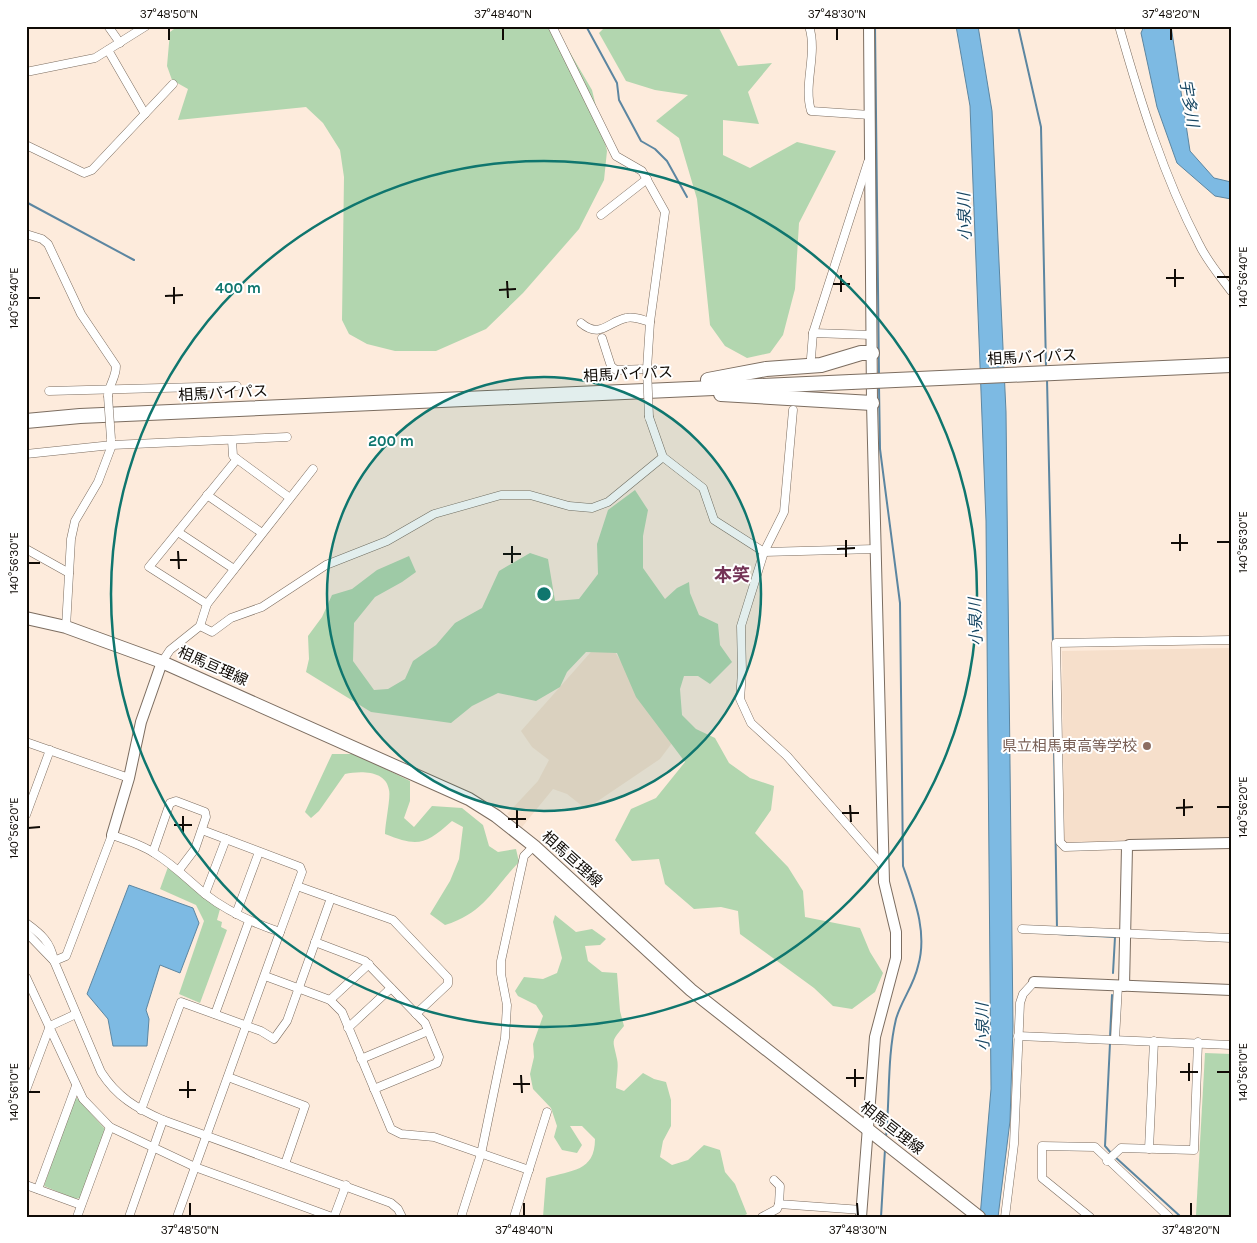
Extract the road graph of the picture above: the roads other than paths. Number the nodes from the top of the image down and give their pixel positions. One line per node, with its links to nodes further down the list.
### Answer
1 (108, 26): 7 (street)
2 (146, 26): 7 (street)
3 (552, 26): 15 (street)
4 (809, 26): 12 (street)
5 (869, 26): 12 (street)
6 (1118, 26): 18 (street)
7 (120, 42): 8 (street)
8 (108, 50): 9 (street); 11 (street)
9 (26, 72)
10 (174, 84): 11 (street)
11 (145, 114): 13 (street)
12 (870, 115): 14 (street)
13 (26, 146)
14 (870, 156): 21 (street); 22 (street)
15 (647, 179): 16 (street); 20 (street)
16 (600, 215)
17 (26, 234): 31 (street)
18 (1231, 291)
19 (581, 322): 20 (street)
20 (650, 322): 27 (street)
21 (813, 333): 22 (street); 25 (street)
22 (872, 334): 24 (street)
23 (602, 338): 27 (street)
24 (872, 353): 29 (highway); 32 (street)
25 (811, 358)
26 (1231, 365): 29 (highway, 相馬バイパス, bridge)
27 (647, 369): 39 (street, bridge)
28 (237, 386): 31 (street)
29 (658, 389): 32 (highway); 34 (highway, 相馬バイパス)
30 (49, 390): 31 (street)
31 (108, 392): 37 (street, bridge)
32 (872, 403): 46 (street)
33 (793, 410): 48 (street)
34 (26, 421)
35 (287, 437): 36 (street)
36 (232, 440): 37 (street); 40 (street)
37 (111, 442): 38 (street); 50 (street)
38 (26, 454)
39 (663, 457): 48 (street); 53 (street)
40 (237, 459): 42 (street); 43 (street)
41 (313, 469): 43 (street)
42 (207, 495): 44 (street); 45 (street)
43 (290, 498): 45 (street)
44 (178, 532): 49 (street); 51 (street)
45 (262, 534): 49 (street)
46 (875, 548): 48 (street); 71 (street)
47 (26, 549): 50 (street)
48 (764, 552): 71 (street)
49 (234, 569): 51 (street)
50 (69, 573): 54 (street)
51 (207, 604): 53 (street)
52 (26, 618): 54 (main road, 相馬亘理線)
53 (200, 626): 56 (street)
54 (66, 627): 56 (main road, 相馬亘理線)
55 (1231, 640): 67 (street)
56 (162, 662): 59 (street); 68 (main road, 相馬亘理線)
57 (26, 742): 58 (street)
58 (50, 750): 59 (street); 61 (street)
59 (129, 778): 64 (street)
60 (26, 790): 61 (street)
61 (34, 793): 62 (street)
62 (26, 815)
63 (202, 830): 65 (street); 69 (street); 72 (street)
64 (112, 834): 69 (street); 85 (street)
65 (226, 839): 70 (street); 74 (street)
66 (1231, 843): 67 (street)
67 (1129, 845): 82 (street)
68 (534, 846): 116 (main road, 相馬亘理線); 120 (street)
69 (153, 852): 72 (street)
70 (259, 852): 73 (street); 76 (street)
71 (883, 866): 116 (street)
72 (178, 870): 74 (street)
73 (298, 886): 75 (street); 81 (street)
74 (205, 894): 76 (street)
75 (331, 898): 84 (street); 97 (street)
76 (236, 914): 77 (street)
77 (249, 921): 81 (street); 96 (street)
78 (26, 923): 85 (street)
79 (1022, 929): 82 (street)
80 (26, 932): 85 (street)
81 (280, 932): 87 (street)
82 (1126, 933): 83 (street); 90 (street)
83 (1231, 938)
84 (315, 942): 86 (street); 92 (street)
85 (54, 961): 95 (street)
86 (369, 964): 91 (street); 94 (street)
87 (264, 976): 92 (street); 99 (street)
88 (26, 978): 98 (street)
89 (1034, 982): 90 (street); 102 (street)
90 (1121, 986): 93 (street); 103 (street)
91 (391, 988): 97 (street); 100 (street)
92 (298, 989): 94 (street); 99 (street)
93 (1231, 990)
94 (330, 1000): 100 (street)
95 (76, 1014): 98 (street); 112 (street)
96 (215, 1014): 99 (street); 112 (street)
97 (416, 1014): 101 (street)
98 (50, 1026): 109 (street); 110 (street)
99 (247, 1026): 108 (street)
100 (348, 1028): 107 (street)
101 (428, 1031): 107 (street); 111 (street)
102 (1018, 1036): 103 (street); 141 (street)
103 (1111, 1039): 104 (street)
104 (1154, 1041): 105 (street); 119 (street)
105 (1198, 1042): 106 (street); 119 (street)
106 (1231, 1045)
107 (361, 1059): 111 (street)
108 (228, 1077): 117 (street); 122 (street)
109 (76, 1086): 115 (street); 128 (street)
110 (27, 1088)
111 (374, 1089): 120 (street)
112 (141, 1110): 114 (street)
113 (547, 1112): 124 (street)
114 (163, 1120): 117 (street); 118 (street)
115 (110, 1127): 118 (street); 129 (street)
116 (868, 1130): 131 (street); 132 (main road, 相馬亘理線)
117 (206, 1135): 122 (street); 123 (street)
118 (154, 1148): 123 (street); 134 (street)
119 (1148, 1149): 121 (street)
120 (481, 1154): 124 (street); 138 (street)
121 (1108, 1160): 142 (street); 143 (street)
122 (285, 1164): 127 (street)
123 (195, 1167): 135 (street); 136 (street)
124 (529, 1170): 139 (street)
125 (774, 1180): 130 (street)
126 (26, 1185): 128 (street)
127 (346, 1185): 136 (street); 137 (street)
128 (38, 1190): 129 (street)
129 (81, 1204): 133 (street)
130 (779, 1204): 131 (street); 140 (street)
131 (862, 1214)
132 (972, 1214)
133 (77, 1217)
134 (129, 1217)
135 (177, 1217)
136 (333, 1217)
137 (402, 1217)
138 (461, 1217)
139 (514, 1217)
140 (762, 1217)
141 (1005, 1217)
142 (1090, 1217)
143 (1169, 1217)

